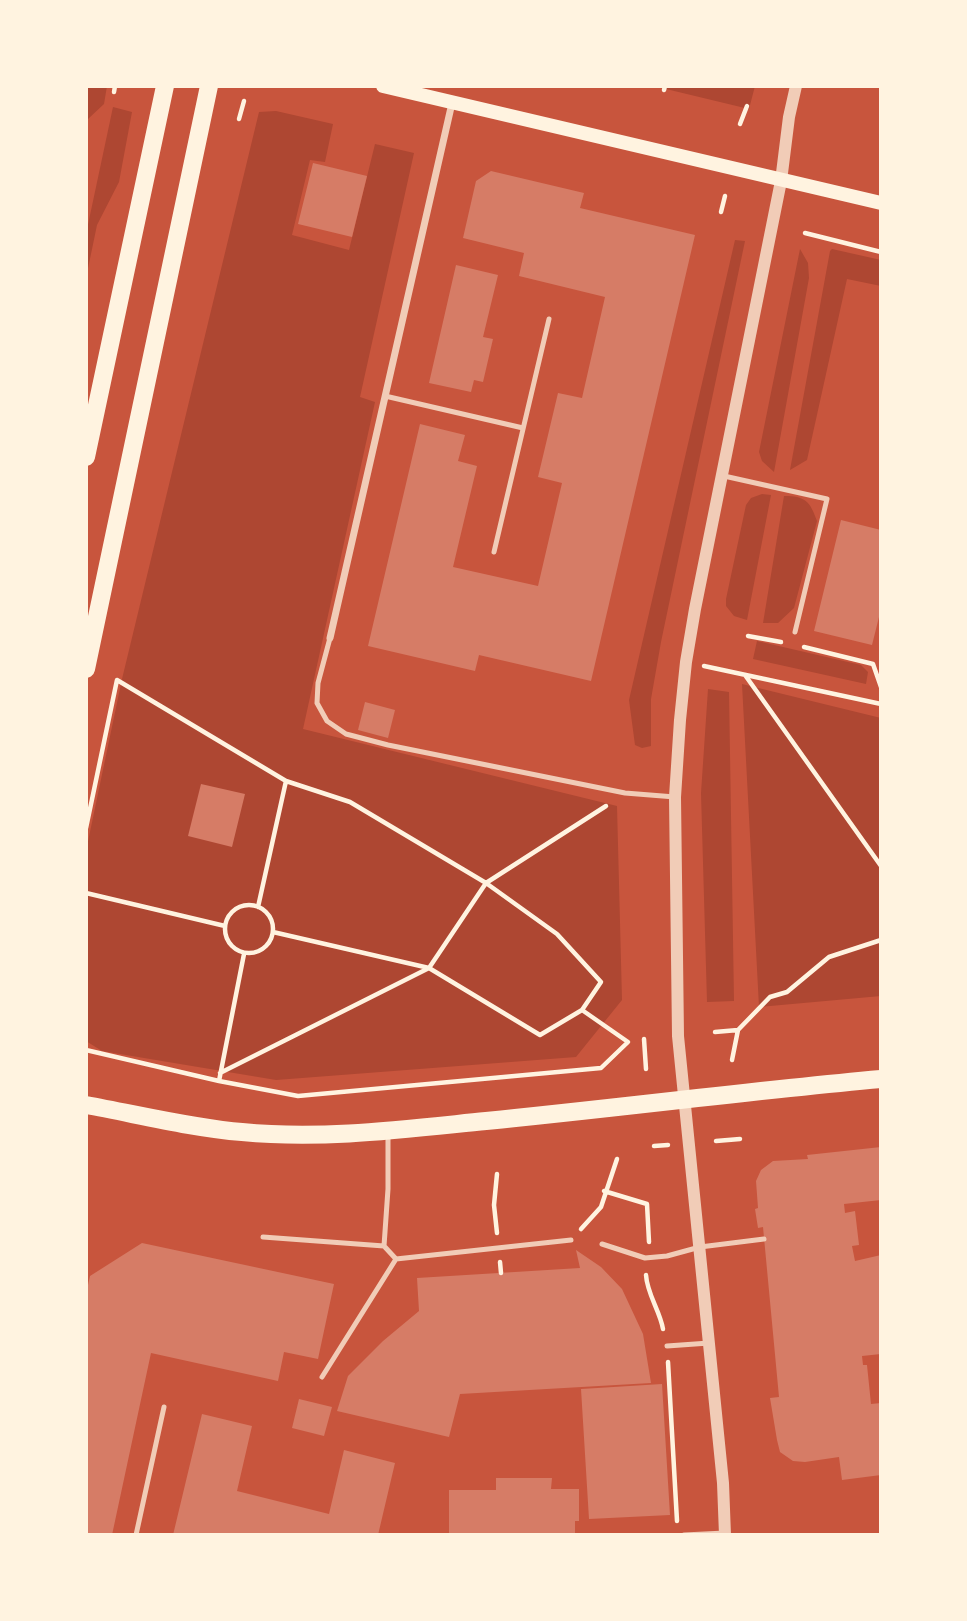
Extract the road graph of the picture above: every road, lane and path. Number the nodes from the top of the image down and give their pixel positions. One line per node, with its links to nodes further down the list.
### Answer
1 (115, 86): 6 (path)
2 (165, 86): 21 (main road)
3 (209, 86): 28 (main road)
4 (796, 86): 12 (street)
5 (392, 87): 8 (main road)
6 (114, 92)
7 (244, 101): 10 (path)
8 (452, 103): 12 (main road); 19 (street)
9 (747, 106): 11 (path)
10 (239, 119)
11 (740, 124)
12 (781, 181): 14 (main road); 22 (street)
13 (725, 196): 15 (path)
14 (881, 203)
15 (721, 212)
16 (805, 233): 17 (path)
17 (881, 252)
18 (549, 319): 20 (lane)
19 (385, 396): 20 (lane); 26 (street)
20 (523, 428): 23 (lane)
21 (86, 457)
22 (721, 476): 24 (lane); 27 (street)
23 (494, 552)
24 (795, 632)
25 (748, 636): 30 (path)
26 (330, 638): 33 (lane)
27 (686, 662): 29 (path); 34 (street)
28 (86, 669)
29 (745, 675): 31 (path); 37 (path)
30 (881, 687)
31 (881, 704)
32 (286, 781): 35 (path); 39 (path); 41 (path)
33 (625, 793): 34 (lane); 39 (path)
34 (676, 797): 57 (street)
35 (86, 828)
36 (881, 852): 37 (path)
37 (872, 853): 38 (path)
38 (881, 866)
39 (486, 883): 46 (path); 47 (path)
40 (86, 893): 42 (path)
41 (258, 907): 42 (path); 43 (path)
42 (226, 926): 45 (path)
43 (273, 933): 45 (path); 46 (path)
44 (881, 940): 48 (path)
45 (244, 954): 54 (path)
46 (429, 968): 47 (path); 54 (path)
47 (582, 1010): 56 (path)
48 (738, 1030): 49 (path); 52 (path)
49 (715, 1032)
50 (644, 1039): 53 (path)
51 (86, 1049): 56 (path)
52 (732, 1060)
53 (646, 1069)
54 (220, 1073): 56 (path)
55 (881, 1079): 57 (main road)
56 (219, 1081)
57 (685, 1100): 59 (main road); 72 (street)
58 (86, 1105): 59 (main road)
59 (387, 1130): 71 (lane)
60 (740, 1139): 61 (path)
61 (716, 1142)
62 (668, 1145): 63 (path)
63 (654, 1146)
64 (617, 1159): 69 (path)
65 (497, 1174): 66 (path)
66 (494, 1205)
67 (263, 1237): 71 (lane)
68 (764, 1239): 72 (lane)
69 (571, 1240): 73 (lane)
70 (602, 1244): 72 (lane)
71 (384, 1246): 73 (lane)
72 (700, 1247): 74 (street)
73 (396, 1259): 76 (lane)
74 (709, 1343): 75 (lane); 78 (street)
75 (667, 1346)
76 (322, 1377)
77 (164, 1407): 79 (lane)
78 (725, 1534): 80 (lane)
79 (136, 1535)
80 (684, 1535)

